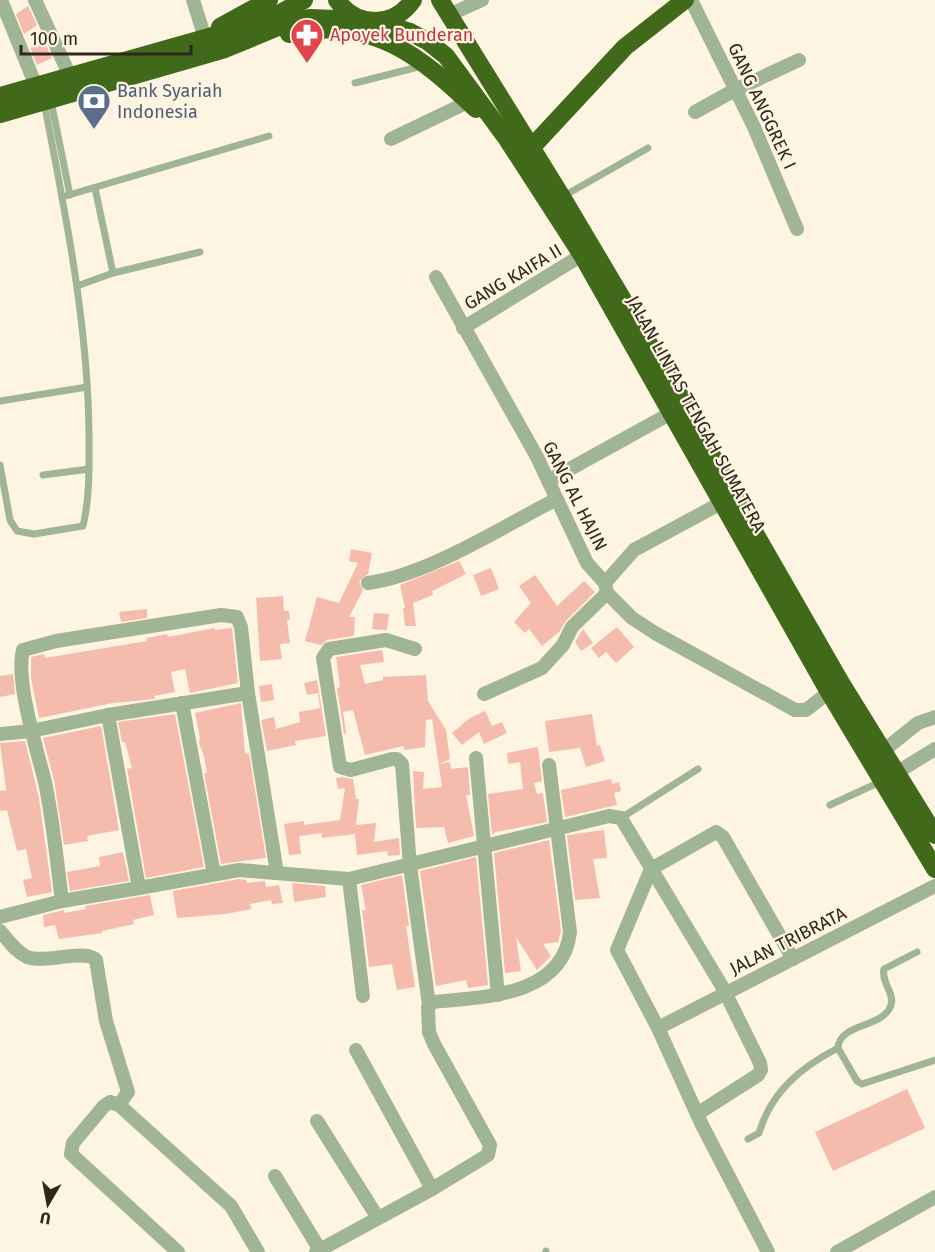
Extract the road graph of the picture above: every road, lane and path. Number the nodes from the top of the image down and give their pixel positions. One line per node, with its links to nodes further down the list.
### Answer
1 (1, 0): 20 (street)
2 (35, 0): 16 (street)
3 (193, 0): 13 (street)
4 (269, 0): 13 (highway)
5 (304, 0): 13 (highway)
6 (338, 0): 12 (highway)
7 (413, 0): 12 (highway)
8 (482, 0): 11 (street)
9 (685, 0): 27 (highway)
10 (690, 0): 18 (street, GANG ANGGREK I)
11 (444, 7): 27 (highway, JALAN LINTAS TENGAH SUMATERA)
12 (369, 21): 13 (highway); 26 (highway, JALAN LINTAS TENGAH SUMATERA)
13 (214, 41): 15 (highway); 16 (highway); 20 (highway)
14 (799, 60): 18 (street)
15 (428, 64): 17 (lane); 21 (highway)
16 (70, 76): 20 (highway)
17 (355, 83)
18 (735, 90): 22 (street); 32 (street, GANG ANGGREK I)
19 (0, 96): 20 (highway)
20 (44, 96): 23 (highway); 30 (lane)
21 (468, 102): 25 (street); 26 (highway)
22 (695, 112)
23 (0, 114)
24 (269, 136): 29 (lane)
25 (392, 139)
26 (507, 139): 34 (highway, JALAN LINTAS TENGAH SUMATERA)
27 (531, 147): 31 (highway, JALAN LINTAS TENGAH SUMATERA)
28 (648, 148): 31 (lane)
29 (95, 188): 30 (lane); 35 (lane)
30 (66, 196): 37 (lane)
31 (562, 197): 50 (highway, JALAN LINTAS TENGAH SUMATERA)
32 (797, 230)
33 (200, 252): 35 (lane)
34 (582, 255): 38 (street, GANG KAIFA II); 41 (highway, JALAN LINTAS TENGAH SUMATERA)
35 (113, 273): 37 (lane)
36 (436, 277): 38 (street, GANG AL HAJIN)
37 (77, 286): 39 (lane)
38 (463, 328): 45 (street, GANG AL HAJIN)
39 (87, 387): 40 (lane); 43 (lane)
40 (0, 401)
41 (673, 412): 45 (street); 47 (highway, JALAN LINTAS TENGAH SUMATERA)
42 (0, 465): 43 (lane)
43 (88, 469): 44 (lane)
44 (43, 475)
45 (548, 481): 46 (street, GANG AL HAJIN)
46 (555, 500): 48 (street); 49 (street, GANG AL HAJIN)
47 (721, 503): 49 (street); 50 (highway, JALAN LINTAS TENGAH SUMATERA)
48 (368, 583)
49 (606, 588): 53 (street, GANG AL HAJIN); 55 (street)
50 (790, 609): 51 (highway, JALAN LINTAS TENGAH SUMATERA)
51 (811, 642): 53 (highway, JALAN LINTAS TENGAH SUMATERA); 62 (highway, JALAN LINTAS TENGAH SUMATERA)
52 (416, 649): 73 (street)
53 (829, 692): 66 (highway, JALAN LINTAS TENGAH SUMATERA)
54 (248, 693): 56 (street); 59 (street); 75 (street)
55 (484, 694)
56 (182, 703): 57 (street); 76 (street)
57 (108, 715): 59 (street); 79 (street)
58 (935, 717): 62 (street)
59 (31, 731): 60 (street); 80 (street)
60 (0, 734)
61 (935, 749): 66 (street)
62 (883, 751): 66 (highway, JALAN LINTAS TENGAH SUMATERA)
63 (476, 758): 71 (street)
64 (549, 765): 69 (street)
65 (698, 769): 68 (lane)
66 (890, 777): 67 (lane); 70 (highway, JALAN LINTAS TENGAH SUMATERA); 74 (highway, JALAN LINTAS TENGAH SUMATERA)
67 (830, 805)
68 (621, 818): 69 (street); 72 (street)
69 (555, 831): 71 (street); 86 (street)
70 (935, 835)
71 (483, 847): 73 (street); 86 (street)
72 (648, 864): 84 (street); 85 (street); 89 (street)
73 (410, 866): 77 (street); 88 (street)
74 (935, 869)
75 (278, 873): 76 (street); 77 (street)
76 (214, 874): 79 (street)
77 (349, 879): 87 (street)
78 (935, 886): 84 (street, JALAN TRIBRATA)
79 (139, 888): 80 (street)
80 (62, 901): 81 (street)
81 (0, 917)
82 (0, 931): 93 (street)
83 (918, 951): 90 (lane)
84 (793, 959): 85 (street, JALAN TRIBRATA)
85 (726, 994): 89 (street, JALAN TRIBRATA); 94 (street)
86 (498, 995): 88 (street)
87 (363, 996)
88 (429, 1006): 98 (street)
89 (658, 1028): 94 (street)
90 (838, 1048): 92 (lane); 96 (lane)
91 (356, 1050): 98 (street)
92 (935, 1060)
93 (119, 1106): 102 (street); 103 (street)
94 (697, 1114): 104 (street)
95 (317, 1121): 100 (street)
96 (748, 1139)
97 (275, 1176): 101 (street)
98 (432, 1189): 100 (street)
99 (935, 1197): 105 (street)
100 (378, 1218): 101 (street)
101 (318, 1251)
102 (178, 1252)
103 (258, 1252)
104 (768, 1252)
105 (837, 1252)

